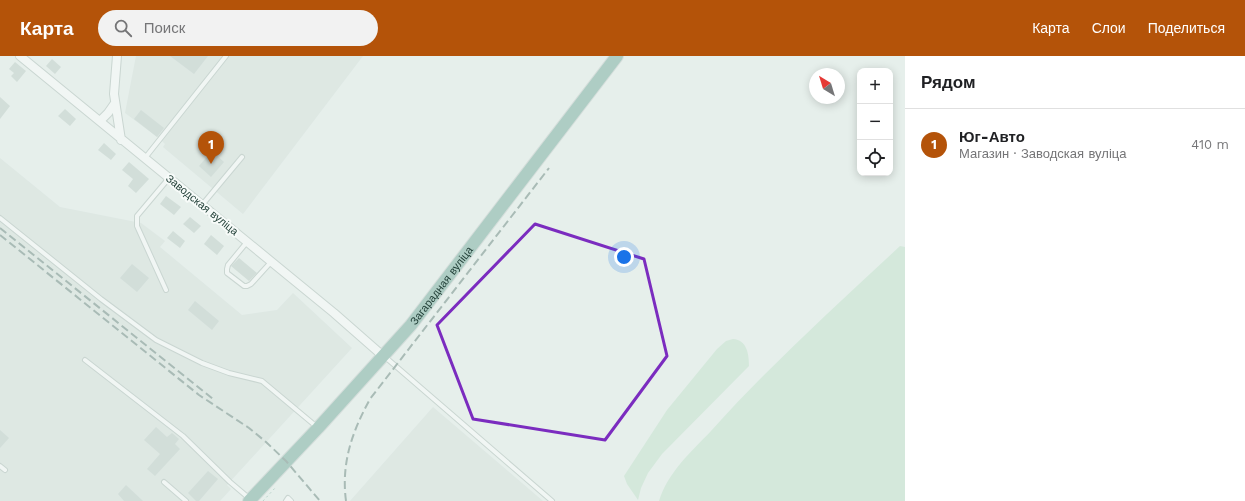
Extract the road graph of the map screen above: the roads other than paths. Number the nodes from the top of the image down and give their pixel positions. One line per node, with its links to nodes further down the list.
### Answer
1 (20, 56): 6 (street, Заводская вуліца)
2 (117, 56): 5 (street)
3 (226, 56): 9 (lane)
4 (617, 56): 16 (main road, Загарадная вуліца)
5 (115, 103): 6 (street); 7 (street)
6 (100, 122): 7 (street, Заводская вуліца)
7 (121, 140): 9 (street, Заводская вуліца)
8 (242, 157): 11 (lane)
9 (144, 158): 10 (street, Заводская вуліца)
10 (169, 178): 11 (street, Заводская вуліца); 15 (lane)
11 (202, 205): 13 (street, Заводская вуліца)
12 (0, 218): 18 (lane)
13 (247, 242): 14 (street, Заводская вуліца); 14 (lane)
14 (271, 262): 16 (street, Заводская вуліца)
15 (166, 290)
16 (384, 356): 18 (main road, Загарадная вуліца); 26 (lane)
17 (85, 360): 22 (lane)
18 (318, 428): 22 (main road, Загарадная вуліца)
19 (0, 466): 20 (lane)
20 (5, 470)
21 (164, 482): 23 (lane)
22 (250, 500)
23 (186, 501)
24 (286, 501): 25 (lane)
25 (291, 501)
26 (552, 501)

